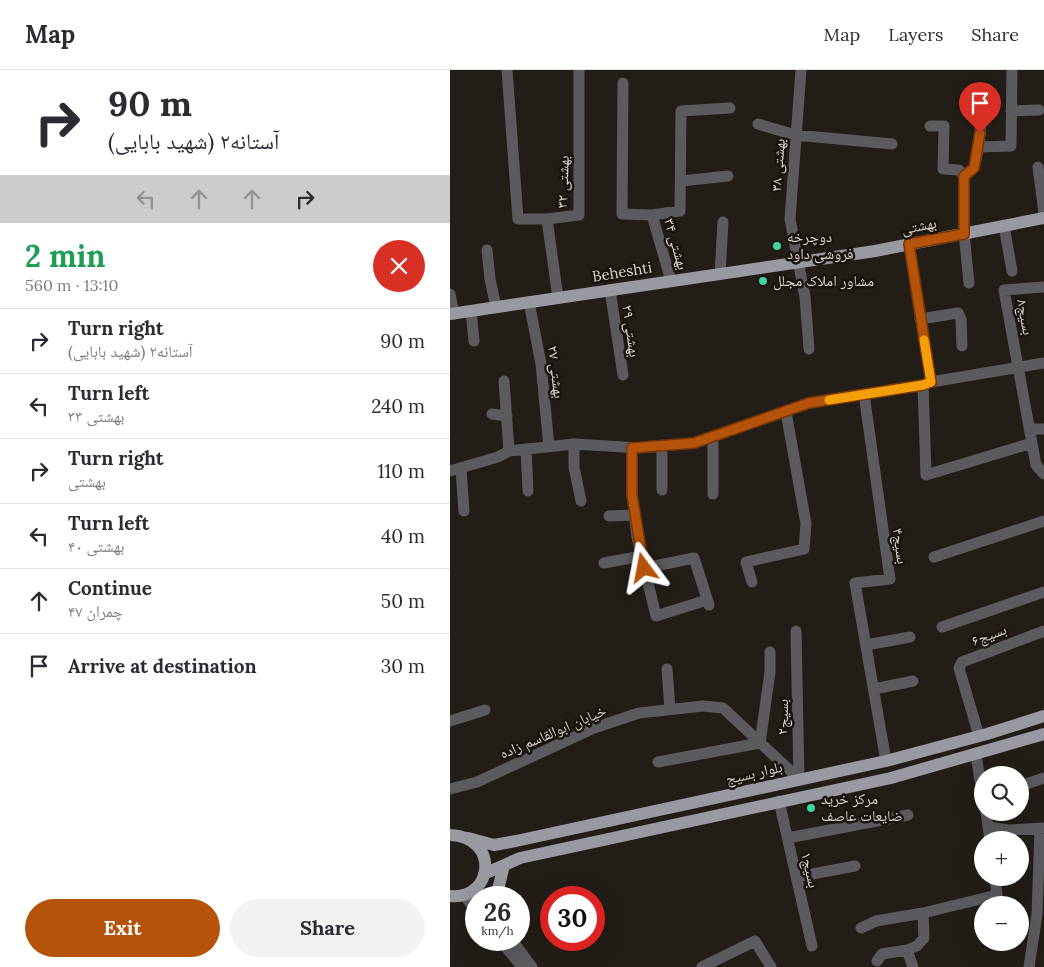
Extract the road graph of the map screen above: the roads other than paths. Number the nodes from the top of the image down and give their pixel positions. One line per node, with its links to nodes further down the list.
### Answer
1 (507, 70): 22 (street)
2 (579, 70): 22 (street, بهشتی ۳۲)
3 (801, 70): 12 (street, بهشتی ۳۸)
4 (1012, 70): 9 (street)
5 (623, 83): 20 (street)
6 (982, 106): 14 (street)
7 (730, 108): 18 (street)
8 (1040, 110): 9 (street)
9 (1011, 111): 14 (street)
10 (758, 124): 12 (street)
11 (930, 126): 17 (street)
12 (795, 135): 13 (street); 28 (street, بهشتی ۳۸)
13 (892, 144)
14 (979, 147): 17 (street)
15 (1038, 167): 19 (street)
16 (728, 176): 18 (street)
17 (964, 176): 25 (street)
18 (681, 181): 20 (street)
19 (1044, 213)
20 (652, 215): 31 (street, بهشتی ۳۴)
21 (1044, 218): 24 (main road, بهشتی)
22 (547, 219): 36 (street, بهشتی ۳۲)
23 (723, 222): 30 (street)
24 (1004, 226): 25 (main road, بهشتی); 29 (street)
25 (964, 234): 26 (main road, بهشتی); 32 (street)
26 (909, 244): 28 (main road, بهشتی); 41 (street)
27 (487, 250): 38 (street)
28 (799, 262): 30 (main road, Beheshti); 44 (street, بهشتی ۳۸)
29 (1012, 271)
30 (720, 274): 31 (main road, Beheshti)
31 (671, 281): 34 (main road, Beheshti)
32 (969, 283)
33 (1044, 287): 46 (street, بسیج۸)
34 (610, 290): 36 (main road, Beheshti); 47 (street, بهشتی ۲۹)
35 (450, 294): 40 (street)
36 (558, 298): 37 (main road, Beheshti)
37 (530, 302): 38 (main road, Beheshti); 60 (street, بهشتی ۲۷)
38 (496, 308): 39 (main road, Beheshti)
39 (471, 311): 40 (main road, Beheshti); 42 (street)
40 (452, 314)
41 (920, 319): 43 (street); 49 (street)
42 (474, 341)
43 (962, 346)
44 (809, 349)
45 (1044, 363): 46 (street)
46 (1019, 366): 49 (street); 54 (street, بسیج۸)
47 (622, 375)
48 (504, 381): 53 (street)
49 (927, 383): 50 (street); 57 (street)
50 (864, 394): 51 (street); 84 (street, بسیج۴)
51 (786, 412): 56 (street); 78 (street)
52 (492, 414): 53 (street)
53 (507, 416): 63 (street)
54 (1030, 429): 55 (street); 57 (street, بسیج۸)
55 (1044, 429)
56 (713, 436): 59 (street); 68 (street)
57 (1032, 443): 65 (street, بسیج۸)
58 (574, 444): 60 (street); 61 (street); 69 (street)
59 (662, 446): 61 (street); 66 (street)
60 (549, 447): 62 (street)
61 (632, 448): 71 (street)
62 (526, 449): 63 (street); 67 (street)
63 (508, 451): 64 (street)
64 (456, 470): 70 (street)
65 (1044, 474)
66 (662, 490)
67 (528, 491)
68 (713, 494)
69 (581, 501)
70 (464, 511)
71 (634, 515): 72 (street); 74 (street)
72 (609, 516)
73 (1044, 521): 75 (street)
74 (642, 556): 76 (street); 77 (street)
75 (934, 557)
76 (604, 563)
77 (644, 568): 77 (street)
78 (752, 582)
79 (1044, 592): 80 (street)
80 (942, 627)
81 (796, 631): 101 (street, بسیج۲)
82 (1044, 631): 94 (street, بسیج۶)
83 (910, 637): 84 (street)
84 (866, 645): 88 (street, بسیج۴)
85 (770, 652): 95 (street)
86 (668, 669): 90 (street)
87 (913, 681): 88 (street)
88 (874, 689): 97 (street, بسیج۴)
89 (485, 710): 92 (street)
90 (670, 710): 95 (street, خیابان ابوالقاسم زاده); 103 (street, خیابان ابوالقاسم زاده)
91 (1044, 716): 94 (main road, بلوار بسیج)
92 (450, 720)
93 (1044, 734): 96 (main road)
94 (979, 736): 97 (main road, بلوار بسیج)
95 (760, 743): 98 (street); 101 (street, بسیج۲)
96 (976, 755): 99 (street); 104 (main road)
97 (886, 761): 101 (main road, بلوار بسیج)
98 (658, 762)
99 (978, 766)
100 (1044, 778): 102 (street)
101 (798, 779): 111 (main road, بلوار بسیج)
102 (1029, 783)
103 (450, 789)
104 (779, 801): 112 (street, بسیج۱); 113 (main road)
105 (908, 815): 112 (street)
106 (988, 821): 107 (street)
107 (989, 826): 108 (street); 110 (street)
108 (1042, 828): 133 (street)
109 (450, 830): 111 (main road)
110 (989, 831)
111 (460, 836): 115 (main road)
112 (788, 838): 116 (street, بسیج۱)
113 (504, 866): 115 (main road); 118 (main road)
114 (855, 866): 116 (street)
115 (484, 874): 117 (main road)
116 (796, 877): 124 (street, بسیج۱)
117 (477, 886)
118 (499, 886)
119 (996, 886): 122 (street)
120 (465, 895): 121 (main road)
121 (450, 896)
122 (923, 913): 123 (street); 125 (street)
123 (861, 928)
124 (812, 946)
125 (907, 950): 128 (street); 132 (street)
126 (510, 951): 129 (street)
127 (517, 951): 129 (street)
128 (877, 961)
129 (524, 967)
130 (702, 967): 131 (street)
131 (771, 967)
132 (912, 967)
133 (1029, 967)

